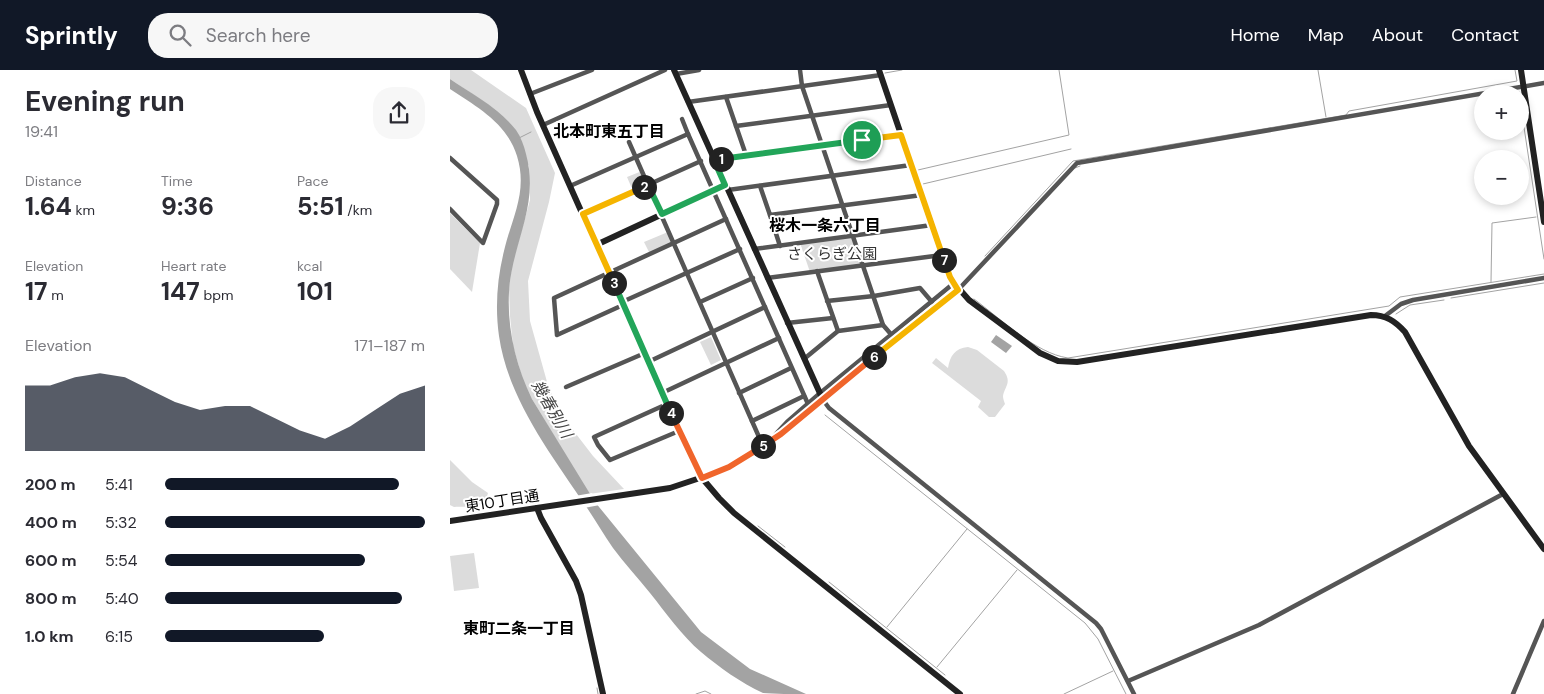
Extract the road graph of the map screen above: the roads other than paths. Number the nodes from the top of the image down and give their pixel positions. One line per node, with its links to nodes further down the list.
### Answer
1 (521, 70): 13 (street)
2 (592, 70): 13 (street)
3 (662, 70): 21 (street)
4 (699, 70): 7 (street)
5 (800, 70): 12 (street)
6 (1521, 70): 10 (street)
7 (675, 72): 16 (street)
8 (880, 73): 12 (street); 17 (street)
9 (1544, 83): 11 (street)
10 (1524, 85)
11 (1529, 85)
12 (802, 86): 15 (street); 18 (street)
13 (530, 94): 21 (street)
14 (1474, 95): 63 (street)
15 (726, 97): 16 (street); 22 (street)
16 (688, 102): 30 (street)
17 (891, 105): 18 (street); 24 (street)
18 (812, 116): 22 (street); 26 (street)
19 (682, 119): 23 (street)
20 (1529, 120): 46 (street)
21 (544, 125): 35 (street)
22 (736, 126): 27 (street)
23 (688, 134): 28 (street); 31 (street)
24 (901, 135): 26 (street); 32 (street)
25 (629, 142): 28 (street)
26 (823, 146): 27 (street); 33 (street)
27 (746, 155): 30 (street)
28 (635, 157): 34 (street); 35 (street)
29 (450, 158): 41 (street)
30 (714, 160): 37 (street)
31 (701, 161): 34 (street); 38 (street)
32 (912, 165): 33 (street); 39 (street)
33 (833, 176): 36 (street); 40 (street)
34 (648, 185): 42 (street); 43 (street)
35 (570, 186): 42 (street)
36 (760, 186): 37 (street); 44 (street)
37 (726, 188): 38 (street); 53 (street)
38 (714, 191): 43 (street); 45 (street)
39 (922, 195): 40 (street); 47 (street)
40 (843, 206): 44 (street); 48 (street)
41 (450, 209)
42 (583, 214): 49 (street)
43 (662, 214): 49 (street); 50 (street)
44 (770, 215): 51 (street)
45 (726, 219): 50 (street); 52 (street)
46 (1544, 222)
47 (932, 225): 48 (street); 54 (street)
48 (854, 236): 51 (street); 55 (street)
49 (596, 244): 58 (street)
50 (674, 244): 56 (street); 58 (street)
51 (780, 246): 53 (street)
52 (740, 249): 56 (street); 59 (street)
53 (754, 249): 60 (street)
54 (942, 254): 55 (street); 62 (street)
55 (864, 265): 57 (street); 64 (street)
56 (687, 272): 66 (street); 68 (street)
57 (817, 272): 60 (street); 65 (street)
58 (610, 274): 68 (street); 68 (street)
59 (753, 278): 66 (street); 69 (street)
60 (767, 278): 72 (street)
61 (1544, 278): 70 (street)
62 (954, 283): 63 (street); 67 (street)
63 (958, 290): 70 (street); 78 (street)
64 (874, 296): 65 (street); 67 (street); 73 (street)
65 (827, 301): 71 (street)
66 (700, 302): 74 (street)
67 (932, 302): 76 (street)
68 (623, 303): 79 (street)
69 (765, 307): 74 (street); 77 (street)
70 (1385, 316): 95 (street)
71 (833, 318): 72 (street); 75 (street)
72 (787, 323): 80 (street)
73 (884, 325): 75 (street); 76 (street)
74 (712, 331): 81 (street); 82 (street)
75 (838, 331): 80 (street)
76 (892, 335): 78 (street); 88 (street)
77 (779, 338): 82 (street); 83 (street)
78 (896, 340): 88 (street)
79 (645, 354): 81 (street); 84 (street)
80 (804, 359): 88 (street)
81 (648, 362): 85 (street)
82 (726, 363): 85 (street); 86 (street)
83 (791, 368): 86 (street); 87 (street)
84 (566, 387)
85 (662, 393): 89 (street)
86 (739, 393): 91 (street)
87 (804, 396): 90 (street); 91 (street)
88 (821, 397): 90 (street); 93 (street); 100 (street)
89 (667, 404): 92 (street); 92 (street)
90 (808, 404): 93 (street)
91 (752, 421): 93 (street)
92 (679, 431): 94 (street)
93 (766, 444): 94 (street)
94 (702, 478): 96 (street, 東10丁目通); 102 (street)
95 (1503, 494): 98 (street); 100 (street)
96 (537, 508): 97 (street, 東10丁目通); 101 (street)
97 (450, 521)
98 (1544, 549)
99 (1544, 621): 104 (street)
100 (1128, 681): 103 (street)
101 (602, 694)
102 (960, 694)
103 (1134, 694)
104 (1513, 694)

